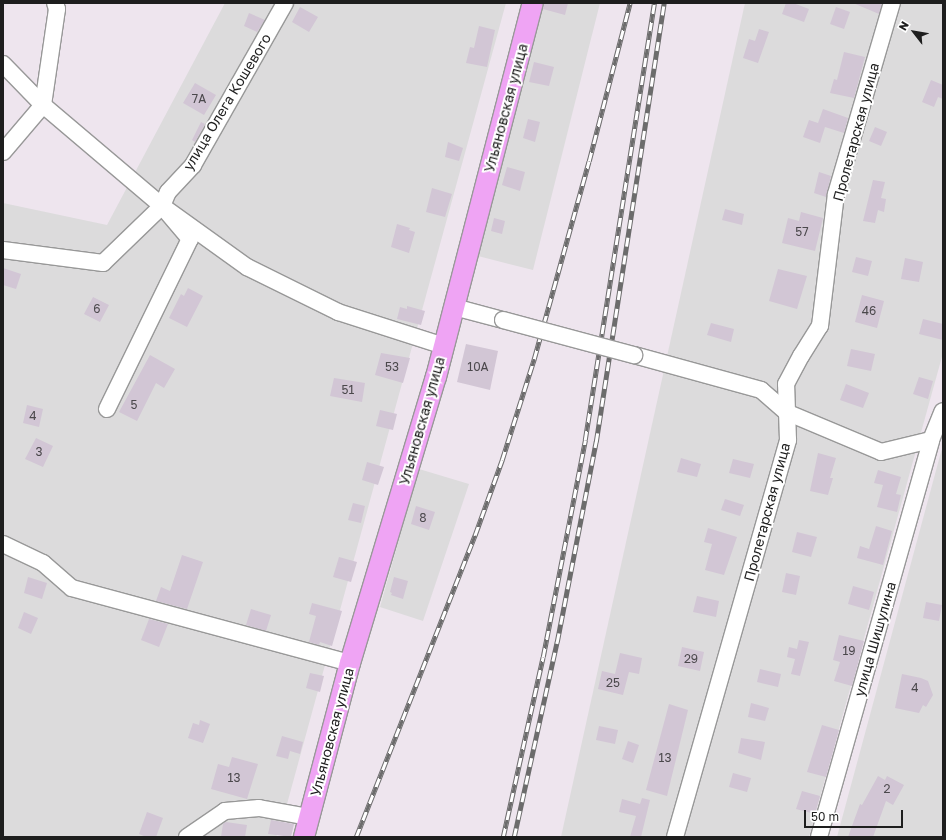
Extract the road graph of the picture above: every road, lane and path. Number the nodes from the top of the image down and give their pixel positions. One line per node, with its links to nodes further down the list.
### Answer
1 (285, 3): 8 (street, улица Олега Кошевого)
2 (533, 3): 10 (main road, Ульяновская улица)
3 (892, 3): 14 (street, Пролетарская улица)
4 (58, 5): 6 (street)
5 (3, 64): 6 (street)
6 (43, 104): 7 (street); 8 (street)
7 (3, 152)
8 (162, 206): 9 (street, улица Олега Кошевого); 11 (street); 12 (street)
9 (3, 250)
10 (454, 307): 11 (main road, Ульяновская улица); 14 (street, bridge)
11 (444, 346): 17 (main road, Ульяновская улица)
12 (107, 409)
13 (943, 411): 15 (street, улица Шишулина)
14 (786, 412): 15 (street); 21 (street, Пролетарская улица)
15 (931, 440): 22 (street, улица Шишулина)
16 (3, 544): 17 (street)
17 (350, 662): 18 (main road, Ульяновская улица)
18 (309, 817): 19 (street); 20 (main road, Ульяновская улица)
19 (187, 837)
20 (304, 837)
21 (675, 837)
22 (819, 837)

